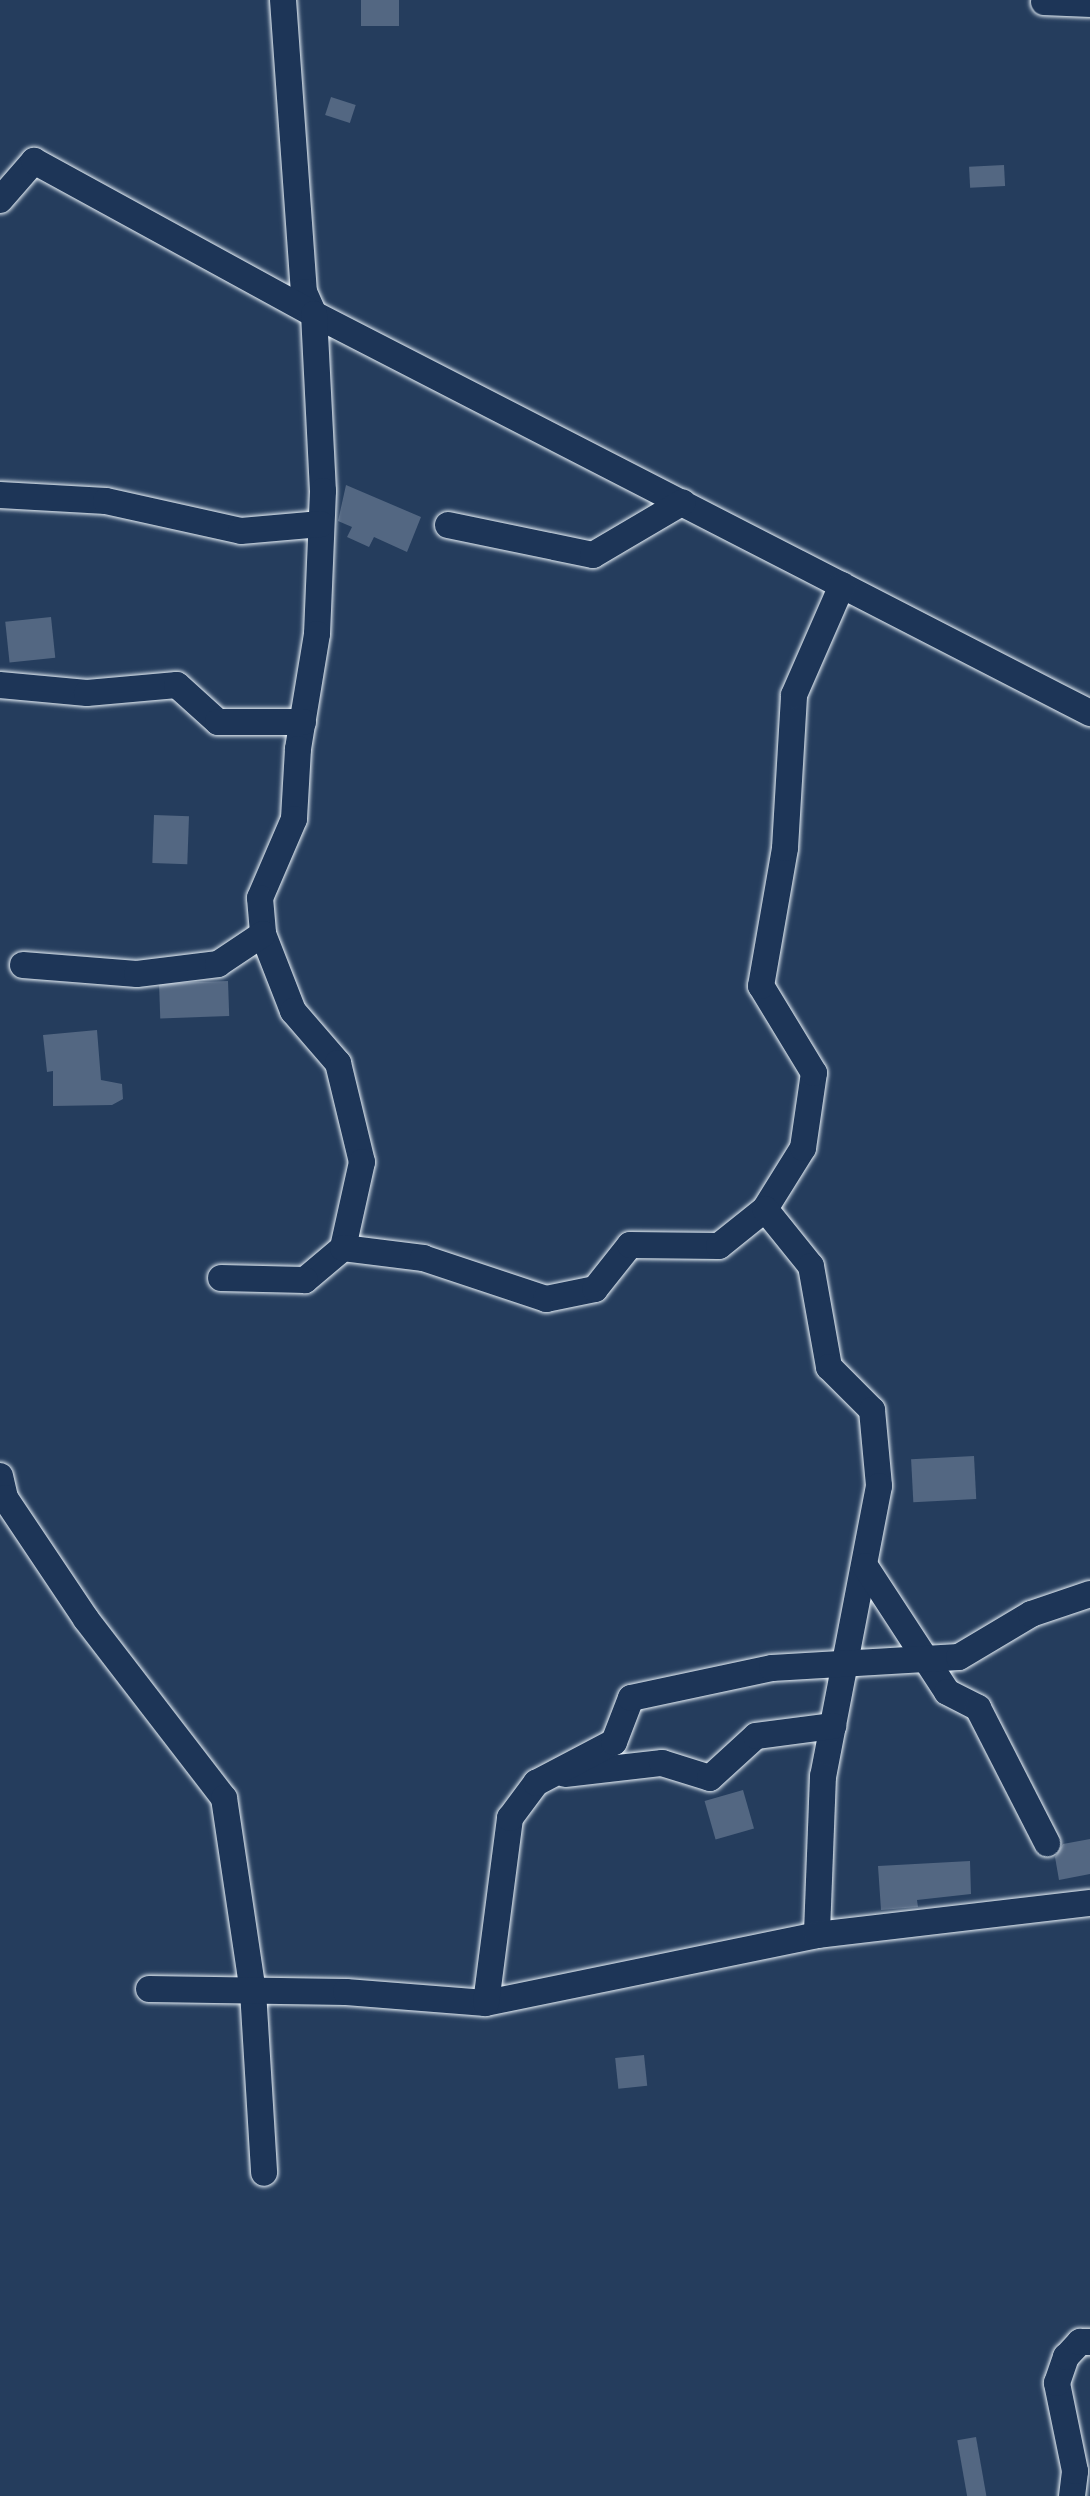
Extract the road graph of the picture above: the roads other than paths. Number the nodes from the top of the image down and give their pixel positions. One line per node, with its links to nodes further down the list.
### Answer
1 (283, 0): 5 (street)
2 (1044, 2): 3 (street)
3 (1090, 4)
4 (0, 200): 5 (street)
5 (314, 314): 7 (street); 8 (street)
6 (0, 495): 8 (street)
7 (683, 502): 9 (street); 10 (street)
8 (321, 524): 13 (street)
9 (448, 525)
10 (842, 586): 12 (street); 16 (street)
11 (0, 685): 13 (street)
12 (1090, 713)
13 (303, 722): 14 (street)
14 (263, 934): 15 (street); 17 (street)
15 (23, 965)
16 (765, 1209): 17 (street); 20 (street)
17 (343, 1248): 18 (street)
18 (221, 1278)
19 (0, 1476): 30 (street)
20 (865, 1566): 22 (street); 23 (street)
21 (1090, 1594): 22 (street)
22 (927, 1659): 23 (street); 26 (street)
23 (846, 1665): 24 (street); 25 (street)
24 (833, 1726): 25 (street); 28 (street)
25 (551, 1775): 31 (street)
26 (1047, 1843)
27 (1090, 1903): 28 (street)
28 (817, 1935): 31 (street)
29 (149, 1989): 30 (street)
30 (253, 1991): 31 (street); 32 (street)
31 (486, 2003)
32 (264, 2173)
33 (1090, 2342): 34 (street)
34 (1072, 2496)

